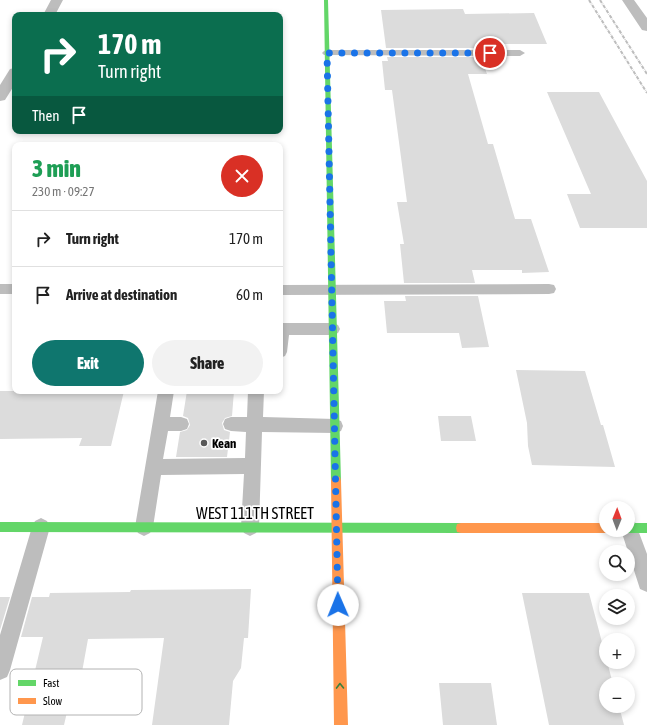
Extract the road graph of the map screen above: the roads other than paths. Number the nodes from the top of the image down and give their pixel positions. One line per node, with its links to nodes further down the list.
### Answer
1 (57, 0): 4 (street)
2 (326, 0): 6 (street)
3 (628, 0): 5 (street)
4 (51, 12)
5 (647, 27)
6 (327, 53): 7 (lane); 14 (street)
7 (520, 53)
8 (12, 77): 9 (street)
9 (0, 97)
10 (0, 289): 11 (lane)
11 (12, 289)
12 (550, 289): 14 (lane)
13 (283, 290): 14 (lane)
14 (333, 290): 16 (street)
15 (283, 328): 16 (lane)
16 (333, 329): 23 (street)
17 (165, 394): 19 (lane)
18 (256, 394): 22 (lane)
19 (160, 424): 20 (lane); 25 (lane)
20 (182, 424)
21 (231, 424): 22 (lane)
22 (254, 424): 23 (lane); 24 (lane)
23 (335, 426): 30 (street)
24 (252, 466): 25 (lane); 28 (lane)
25 (154, 468): 29 (lane)
26 (0, 527): 27 (street, WEST 111TH STREET)
27 (41, 527): 29 (street, WEST 111TH STREET); 34 (lane)
28 (250, 527): 29 (street, WEST 111TH STREET); 30 (street, WEST 111TH STREET)
29 (144, 528)
30 (336, 528): 31 (street, WEST 111TH STREET); 35 (street, one-way to 30)
31 (599, 528)
32 (635, 528): 33 (lane)
33 (647, 582)
34 (0, 670)
35 (341, 725)

